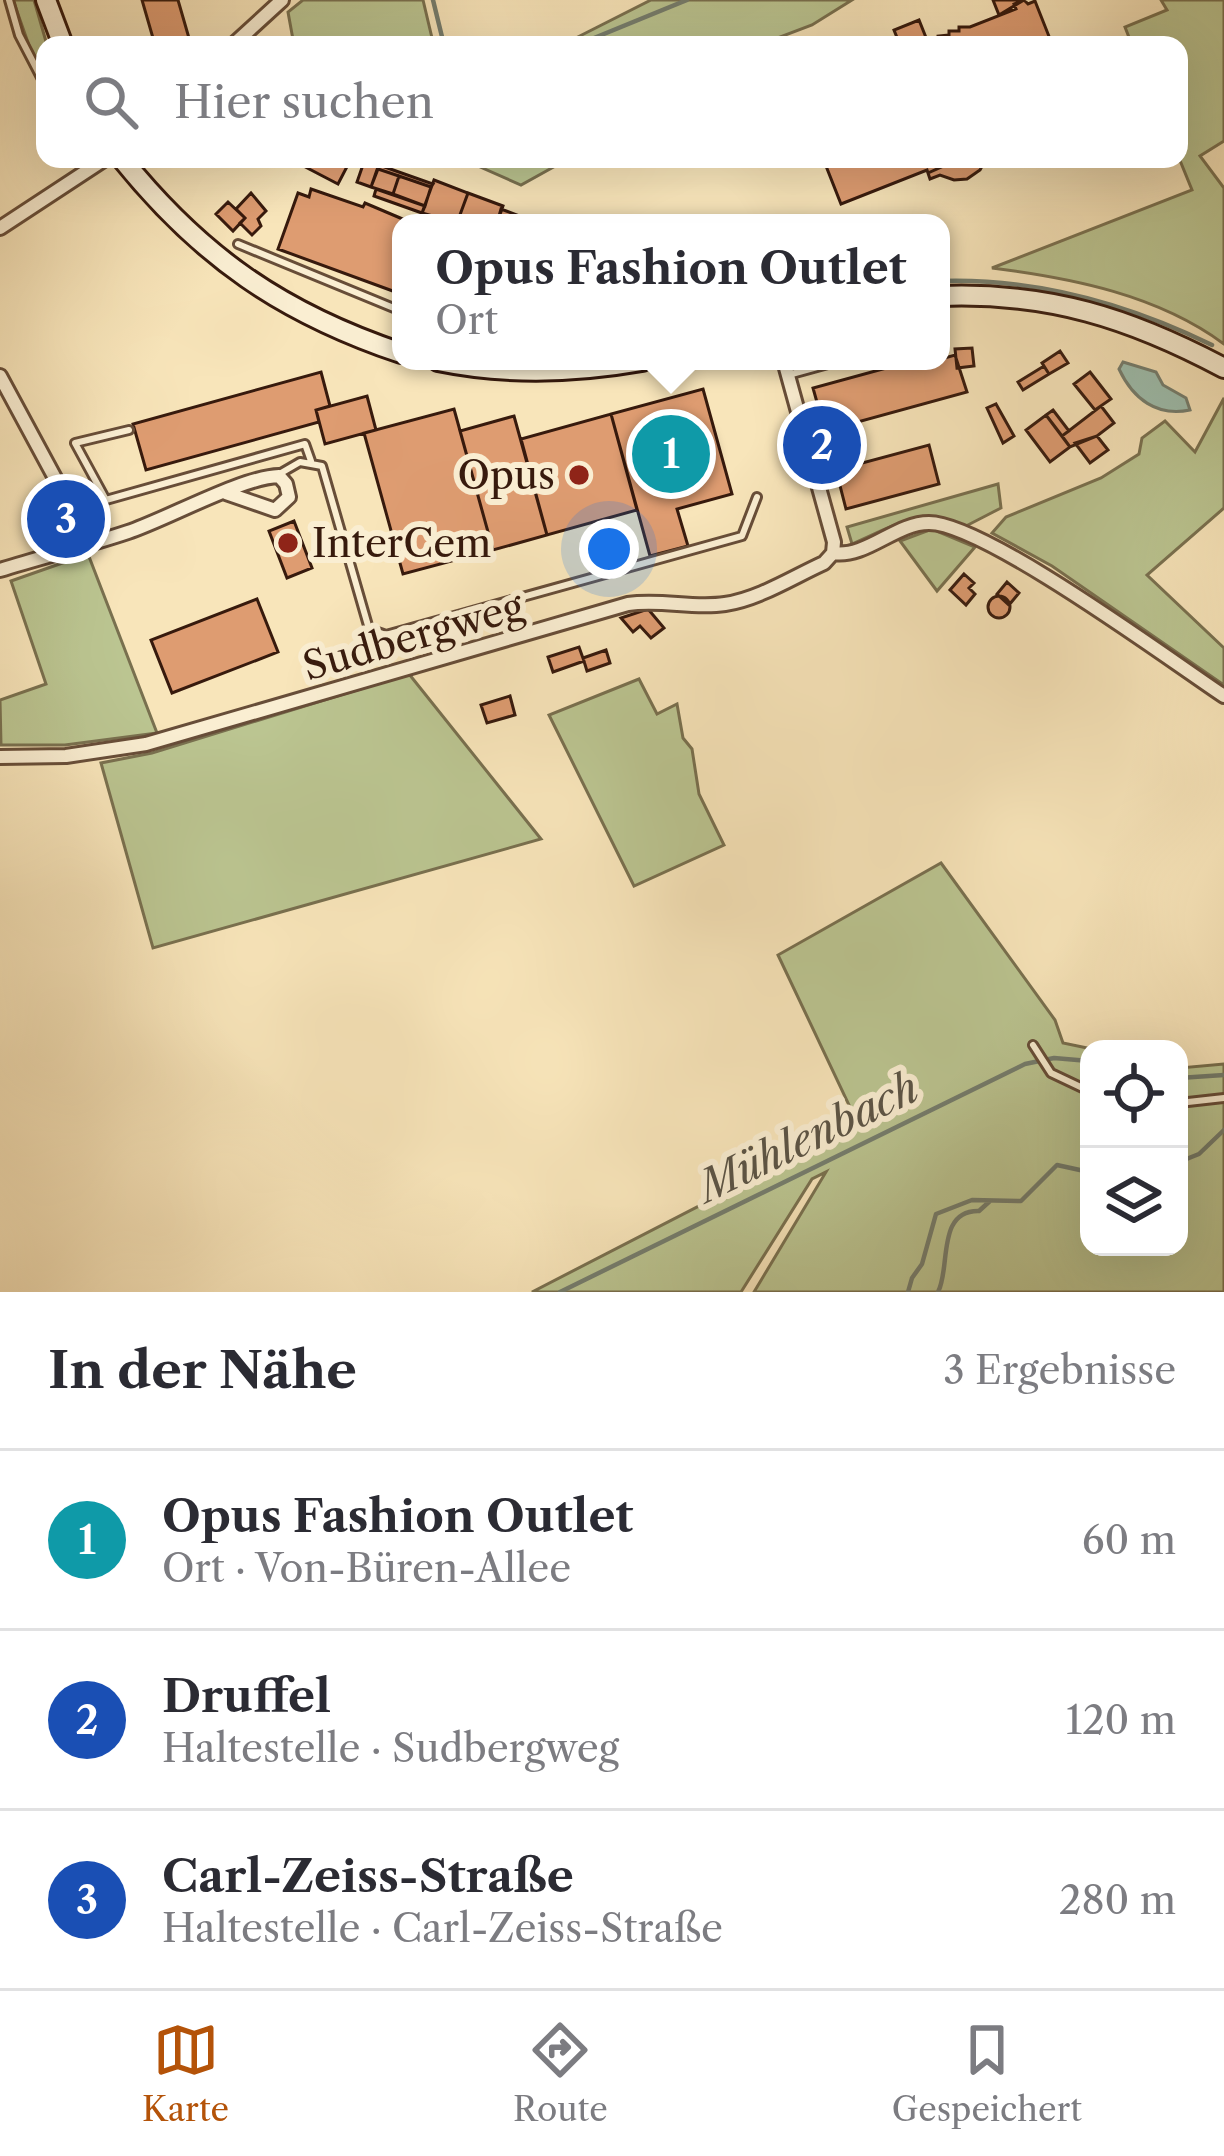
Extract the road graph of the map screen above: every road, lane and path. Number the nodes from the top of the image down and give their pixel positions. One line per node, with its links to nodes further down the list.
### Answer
1 (9, 0): 6 (lane)
2 (46, 0): 4 (street)
3 (282, 0): 5 (street)
4 (60, 36)
5 (243, 36)
6 (36, 68)
7 (81, 168): 9 (street)
8 (130, 168): 13 (street)
9 (0, 228)
10 (238, 244): 12 (lane)
11 (950, 296): 14 (street)
12 (392, 307)
13 (392, 349)
14 (1224, 368)
15 (508, 370): 16 (street)
16 (544, 370)
17 (787, 370): 25 (street)
18 (0, 378): 24 (street)
19 (128, 430): 20 (lane)
20 (312, 463): 21 (lane); 23 (lane)
21 (279, 476): 22 (street); 22 (street)
22 (226, 493): 24 (street)
23 (757, 497)
24 (88, 542): 26 (street)
25 (833, 553): 27 (street, Sudbergweg); 28 (street, Sudbergweg)
26 (0, 570)
27 (1224, 696)
28 (0, 757)
29 (1035, 1049): 30 (lane)
30 (1080, 1087)
31 (1224, 1098): 32 (lane)
32 (1188, 1102)

